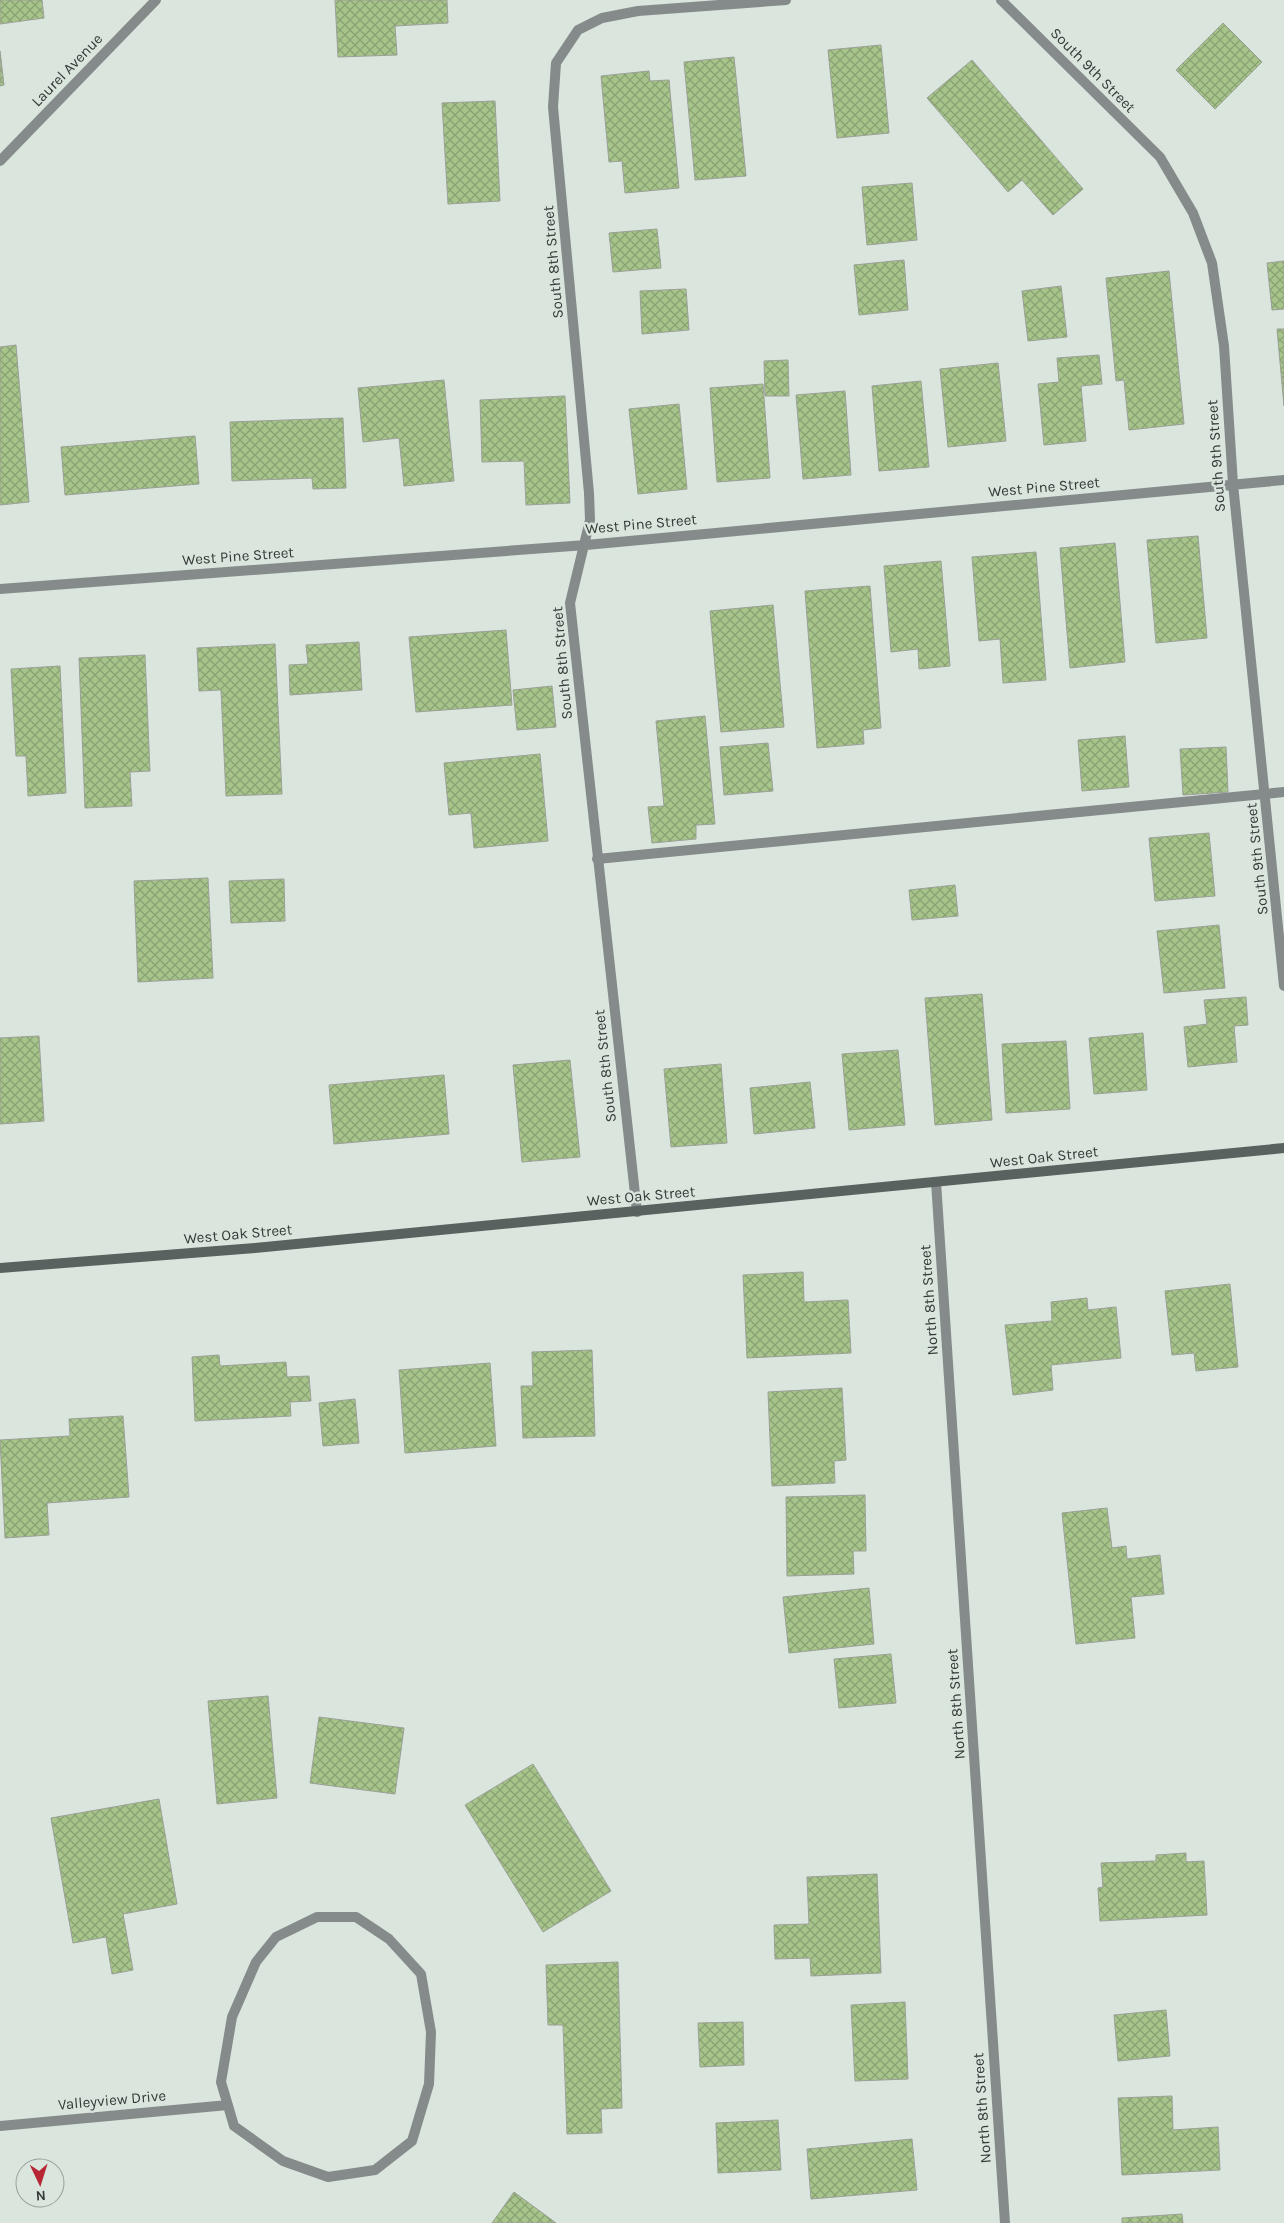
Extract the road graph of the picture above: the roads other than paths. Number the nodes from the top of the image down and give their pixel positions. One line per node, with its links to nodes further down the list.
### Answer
1 (156, 0): 4 (street, Laurel Avenue)
2 (786, 0): 7 (street, South 8th Street)
3 (1001, 0): 6 (street, South 9th Street)
4 (0, 161)
5 (1284, 480): 6 (street, West Pine Street)
6 (1233, 484): 7 (street, West Pine Street); 10 (street, South 9th Street)
7 (586, 545): 8 (street, West Pine Street); 11 (street, South 8th Street)
8 (0, 589)
9 (1284, 792): 10 (street)
10 (1266, 794): 11 (street); 12 (street, South 9th Street)
11 (597, 859): 15 (street, South 8th Street)
12 (1284, 986)
13 (1284, 1148): 14 (main road, West Oak Street)
14 (936, 1182): 15 (main road, West Oak Street); 19 (street, North 8th Street)
15 (637, 1212): 16 (main road, West Oak Street)
16 (0, 1268)
17 (228, 2105): 17 (street); 18 (street, Valleyview Drive)
18 (0, 2126)
19 (1005, 2223)

